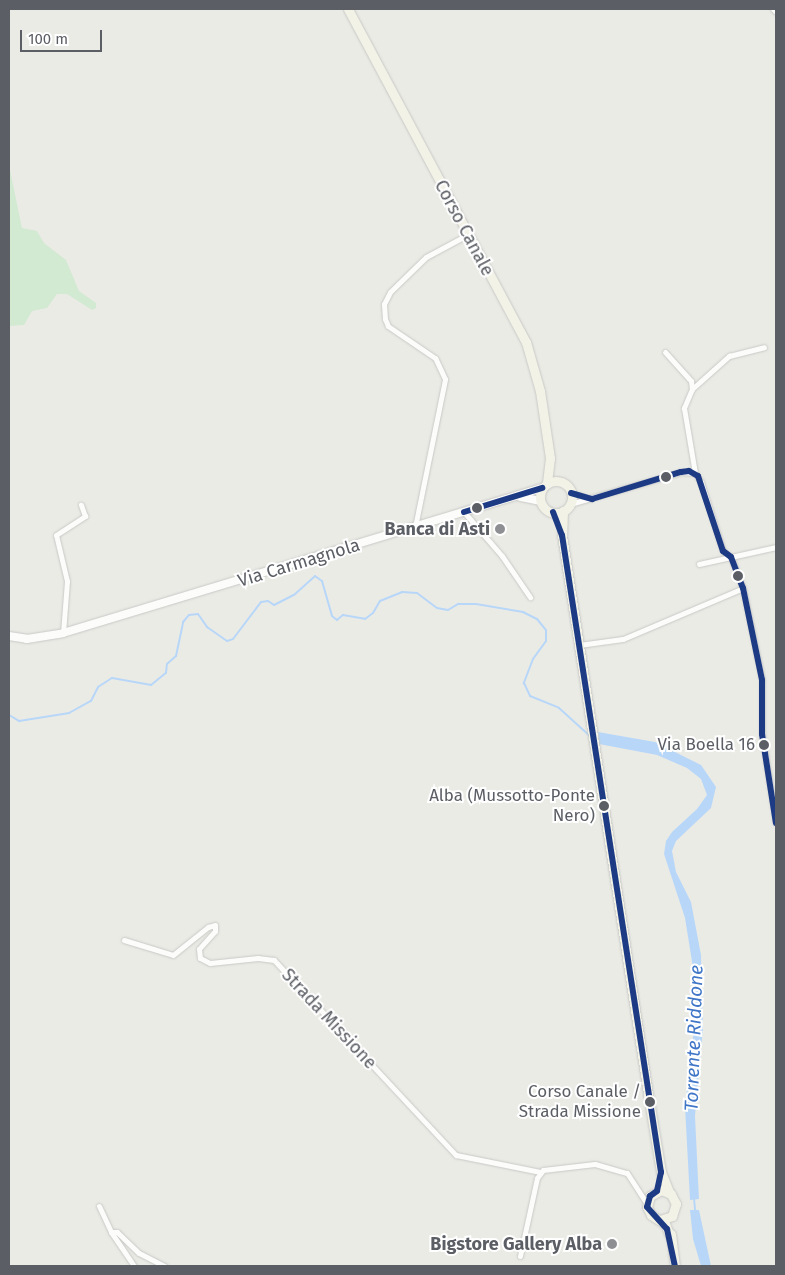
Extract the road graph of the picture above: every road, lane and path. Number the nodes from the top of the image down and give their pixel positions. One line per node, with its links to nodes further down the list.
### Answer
1 (348, 9): 4 (main road, Corso Canale)
2 (773, 9): 3 (street)
3 (776, 12)
4 (467, 235): 8 (main road, Corso Canale); 20 (street)
5 (764, 347): 7 (street)
6 (664, 352): 7 (street)
7 (692, 389): 9 (street)
8 (550, 458): 10 (main road, Corso Canale); 11 (main road, Corso Canale)
9 (695, 473): 14 (street); 23 (street)
10 (561, 482): 11 (main road); 12 (main road, Corso Canale)
11 (545, 486): 13 (main road, Via Carmagnola); 15 (main road, Corso Canale)
12 (571, 493): 14 (street); 17 (main road)
13 (516, 497): 15 (main road, Via Carmagnola); 18 (main road, Via Carmagnola)
14 (592, 499): 17 (street)
15 (540, 500): 19 (main road)
16 (81, 505): 27 (street)
17 (566, 507): 19 (main road); 21 (main road)
18 (464, 512): 20 (main road, Via Carmagnola); 26 (street)
19 (552, 512): 21 (main road)
20 (415, 527): 27 (main road, Via Carmagnola)
21 (562, 535): 29 (main road)
22 (776, 547): 23 (street)
23 (731, 557): 24 (street); 25 (street)
24 (699, 564)
25 (743, 588): 29 (street); 30 (street)
26 (530, 597)
27 (63, 633): 28 (main road, Via Carmagnola)
28 (9, 636)
29 (579, 645): 33 (main road)
30 (776, 823)
31 (124, 940): 32 (street, Strada Missione)
32 (540, 1172): 34 (street, Strada Missione); 43 (street)
33 (661, 1172): 35 (main road); 36 (main road)
34 (637, 1189): 35 (street); 37 (street, Strada Missione)
35 (655, 1192): 36 (main road); 37 (main road)
36 (669, 1192): 39 (main road)
37 (647, 1204): 40 (main road)
38 (99, 1206): 41 (street)
39 (672, 1216): 40 (main road); 42 (main road)
40 (660, 1220): 42 (main road)
41 (111, 1232): 44 (street); 45 (street)
42 (671, 1238): 46 (main road)
43 (520, 1256)
44 (134, 1266)
45 (166, 1266)
46 (675, 1266)

